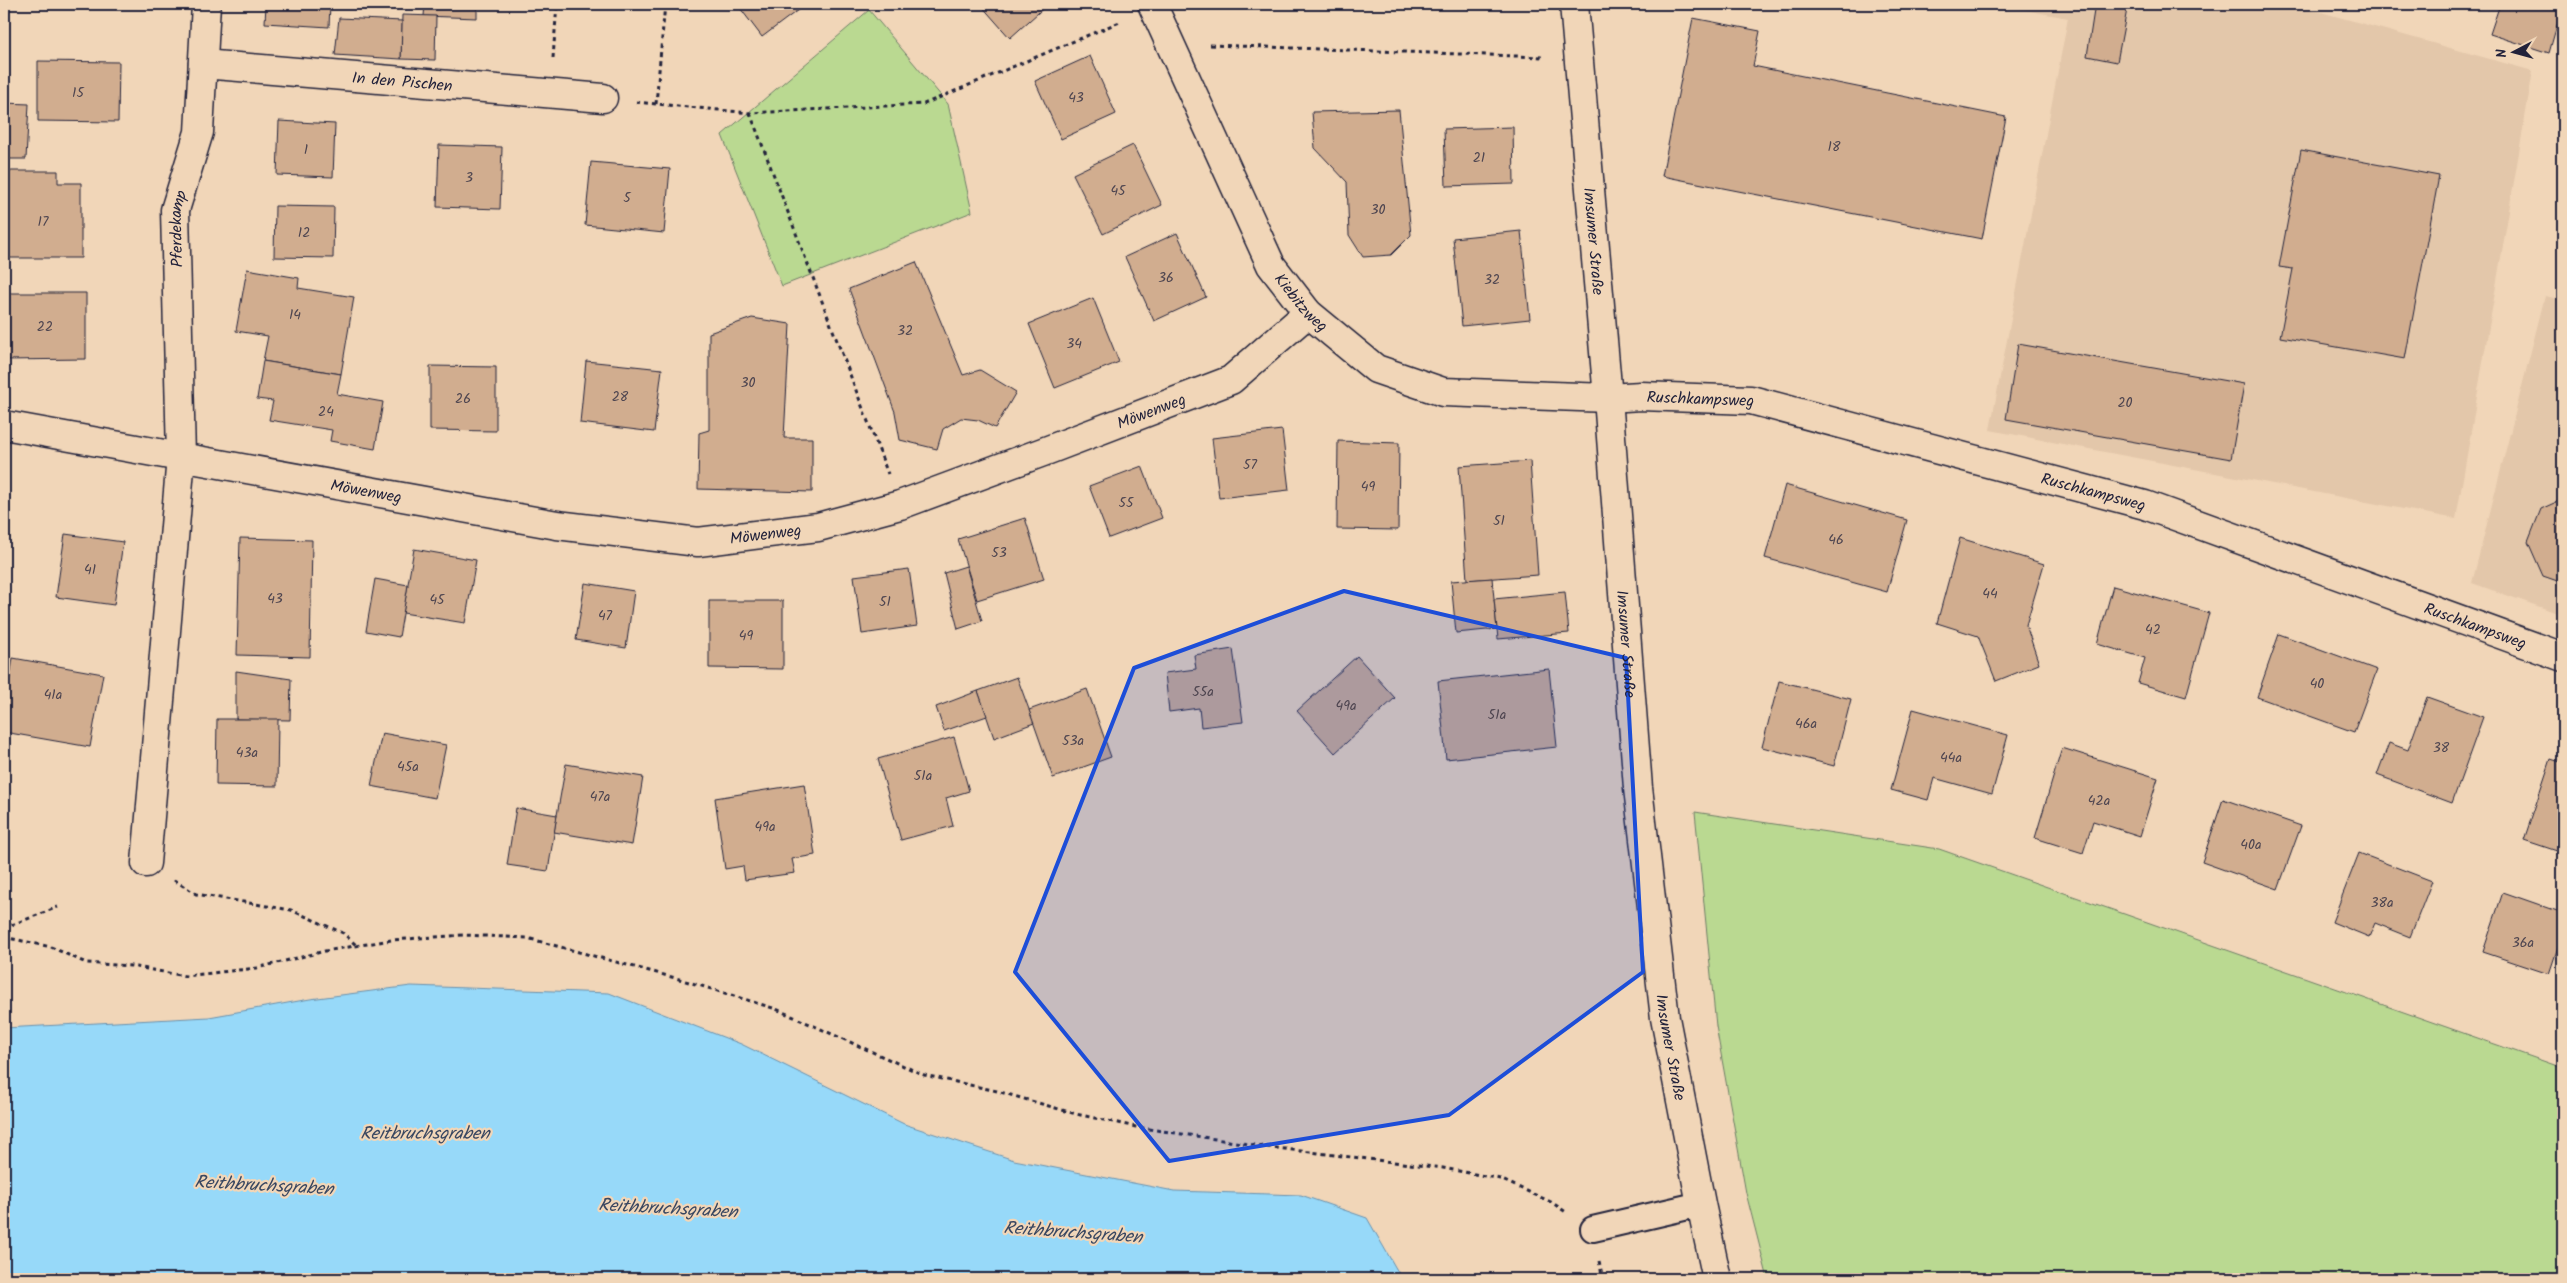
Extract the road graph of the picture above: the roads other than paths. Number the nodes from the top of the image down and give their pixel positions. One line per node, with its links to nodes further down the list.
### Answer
1 (206, 4): 4 (street, Pferdekamp)
2 (1574, 4): 7 (street, Imsumer Straße)
3 (1153, 5): 6 (street, Kiebitzweg)
4 (203, 64): 5 (street, In den Pischen); 9 (street, Pferdekamp)
5 (603, 98)
6 (1308, 313): 7 (street, Kiebitzweg); 9 (street, Möwenweg)
7 (1608, 398): 10 (street, Ruschkampsweg); 12 (street, Imsumer Straße)
8 (4, 425): 9 (street, Möwenweg)
9 (181, 457): 11 (street)
10 (2563, 657)
11 (146, 863)
12 (1700, 1204): 13 (lane); 14 (street, Imsumer Straße)
13 (1593, 1229)
14 (1718, 1279)

